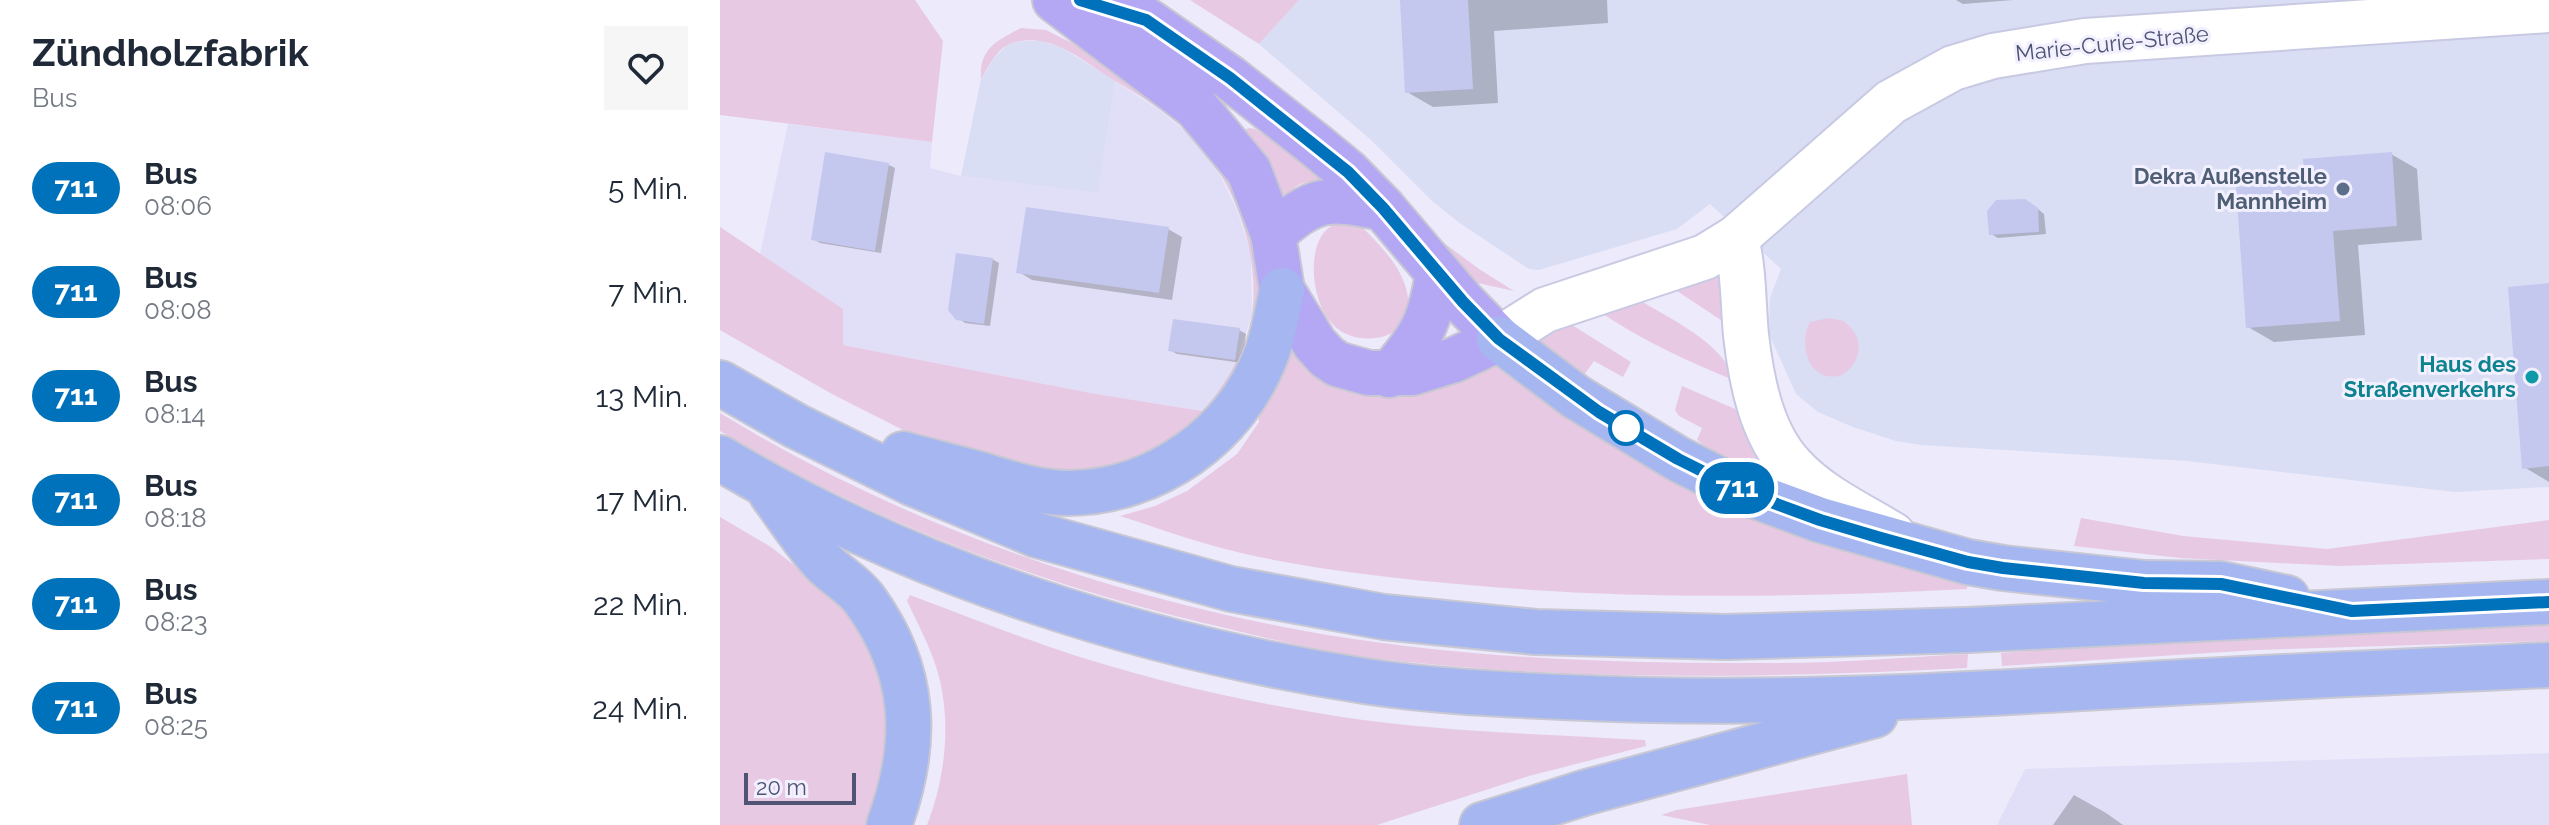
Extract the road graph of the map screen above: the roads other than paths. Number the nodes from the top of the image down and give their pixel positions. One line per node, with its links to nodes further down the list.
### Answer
1 (1055, 0): 5 (main road)
2 (1080, 0): 4 (main road)
3 (2549, 10): 6 (street, Marie-Curie-Straße)
4 (1383, 208): 5 (main road); 7 (main road)
5 (1273, 234): 8 (main road)
6 (1736, 238): 9 (street, Marie-Curie-Straße); 16 (street)
7 (1451, 288): 9 (street, Marie-Curie-Straße); 10 (main road); 11 (main road)
8 (1282, 290): 11 (main road); 13 (highway)
9 (1545, 310): 10 (street, Marie-Curie-Straße)
10 (1499, 339): 11 (main road); 16 (highway)
11 (1389, 375)
12 (720, 383): 13 (highway)
13 (796, 426): 18 (highway)
14 (720, 458): 15 (highway)
15 (765, 485): 20 (highway); 21 (highway)
16 (1912, 547): 18 (highway)
17 (2549, 602): 18 (highway)
18 (2352, 611)
19 (2549, 665): 20 (highway)
20 (1972, 694): 22 (highway)
21 (889, 825)
22 (1482, 825)

